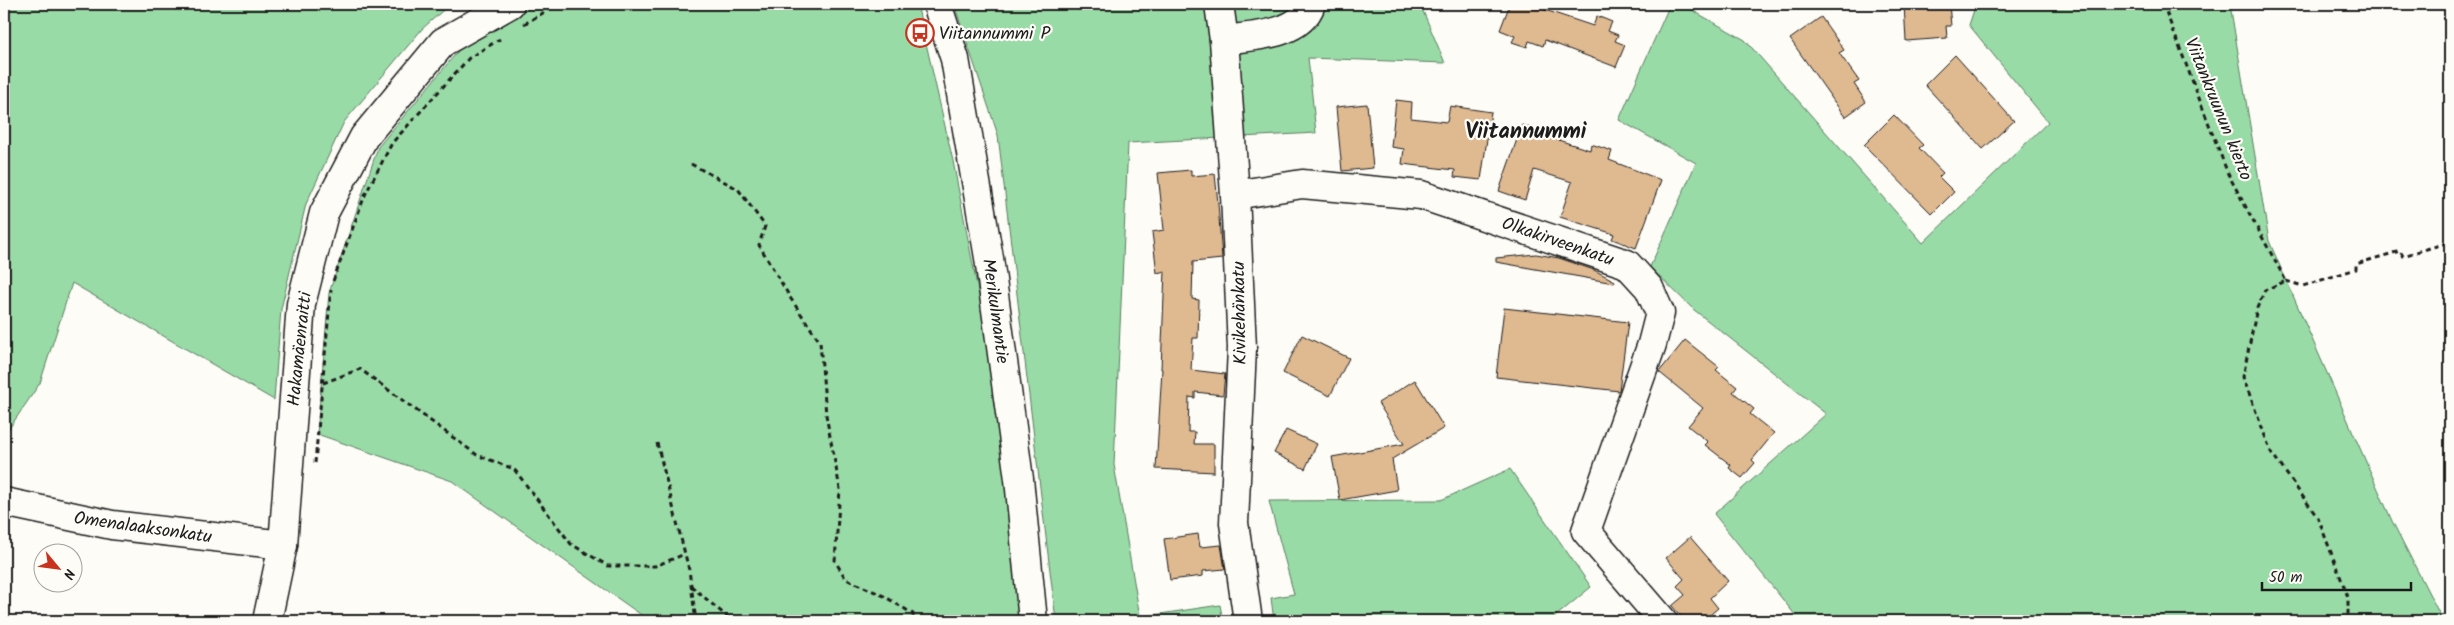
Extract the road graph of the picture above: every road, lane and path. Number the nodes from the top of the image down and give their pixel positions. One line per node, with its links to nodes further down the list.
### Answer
1 (558, 4): 6 (path)
2 (937, 4): 24 (street, Merikulmantie)
3 (1219, 4): 8 (street, Kivikehänkatu)
4 (1311, 4): 8 (street)
5 (2163, 4): 12 (path, Viitankruunun kierto)
6 (514, 16): 17 (street, Hakamäenraitti)
7 (501, 38): 13 (path)
8 (1224, 40): 10 (street, Kivikehänkatu)
9 (691, 164): 23 (path)
10 (1235, 195): 25 (street, Kivikehänkatu); 26 (street, Olkakirveenkatu)
11 (2450, 242): 12 (path)
12 (2286, 281): 27 (path)
13 (323, 383): 15 (path); 18 (path)
14 (657, 443): 18 (path)
15 (314, 470)
16 (4, 502): 17 (street, Omenalaaksonkatu)
17 (283, 545): 20 (street, Hakamäenraitti)
18 (685, 554): 19 (path)
19 (691, 586): 21 (path); 22 (path)
20 (268, 621)
21 (696, 621)
22 (732, 621)
23 (914, 621)
24 (1033, 621)
25 (1248, 621)
26 (1662, 621)
27 (2348, 621)

